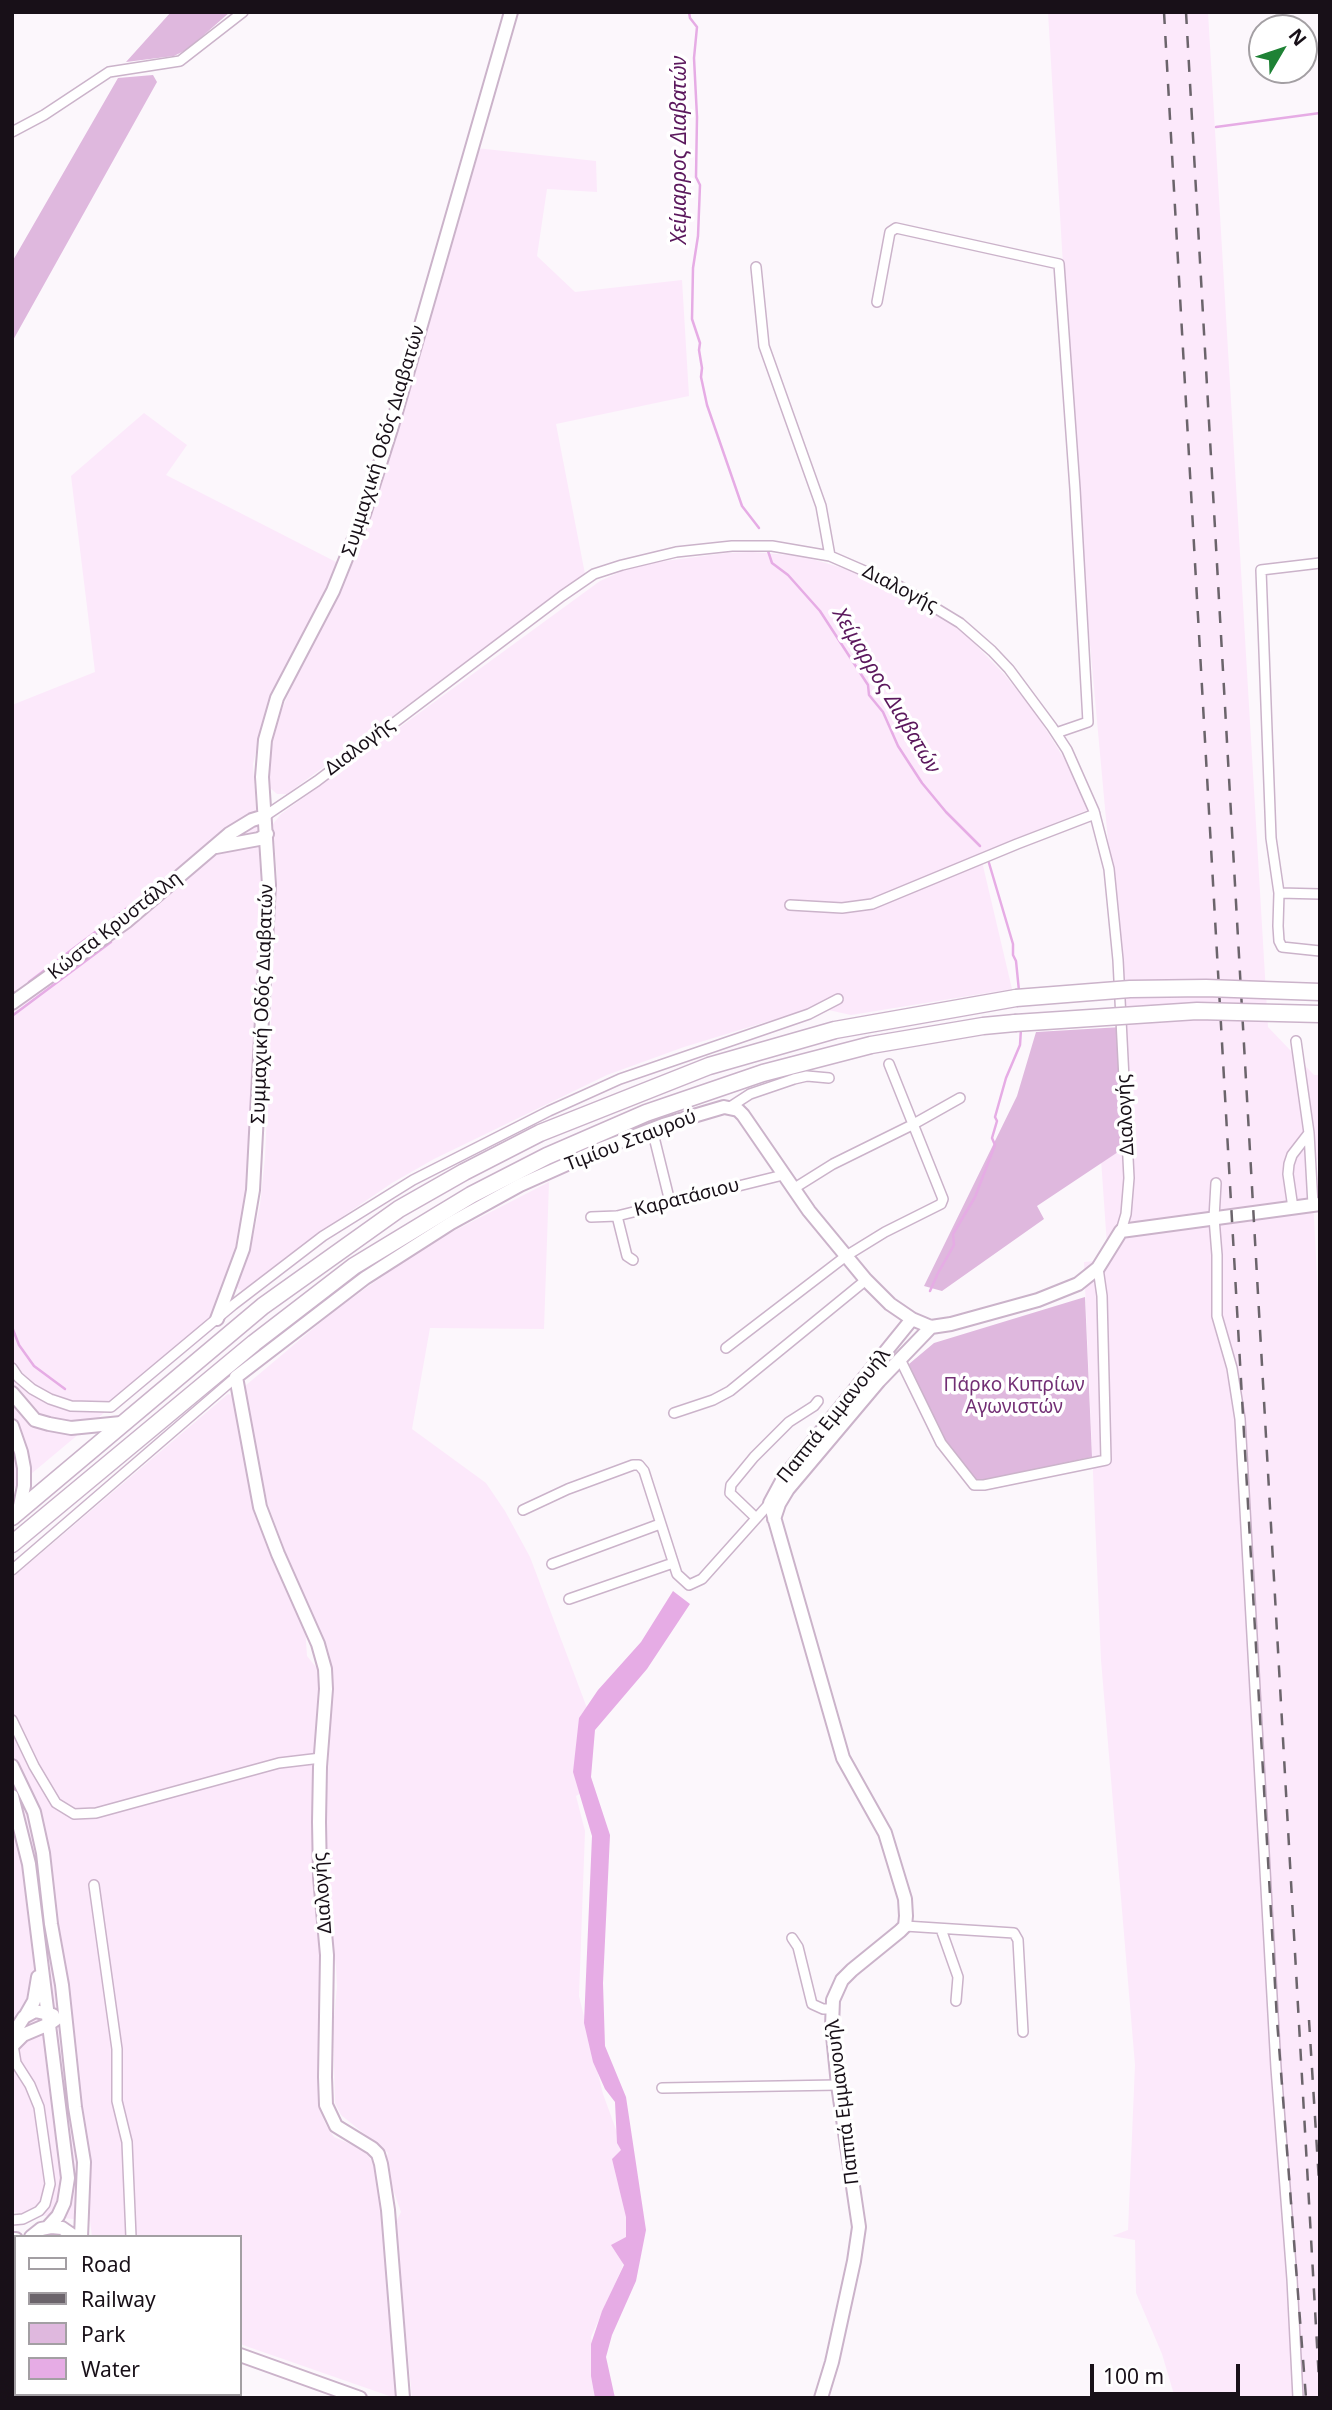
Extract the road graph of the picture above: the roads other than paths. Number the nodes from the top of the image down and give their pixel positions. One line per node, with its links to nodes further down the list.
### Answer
1 (243, 12): 3 (street)
2 (511, 12): 10 (street, Συμμαχική Οδός Διαβατών)
3 (12, 132)
4 (756, 267): 6 (street)
5 (877, 302): 8 (street)
6 (830, 556): 8 (street, Διαλογής); 10 (street, Διαλογής)
7 (1320, 563): 13 (street)
8 (1056, 733): 9 (street, Διαλογής)
9 (1095, 814): 15 (street); 38 (street, Διαλογής)
10 (265, 816): 11 (street, Συμμαχική Οδός Διαβατών); 12 (street, Κώστα Κρυστάλλη)
11 (267, 835): 12 (street); 43 (street, Συμμαχική Οδός Διαβατών)
12 (216, 846): 19 (street, Κώστα Κρυστάλλη)
13 (1279, 893): 14 (street); 16 (street)
14 (1320, 894)
15 (790, 905)
16 (1320, 951)
17 (1320, 992): 53 (highway, bridge)
18 (838, 999): 43 (street)
19 (12, 1003)
20 (1320, 1014): 61 (highway, bridge)
21 (1296, 1041): 28 (street)
22 (889, 1064): 26 (street)
23 (829, 1078): 25 (street)
24 (960, 1098): 26 (street)
25 (730, 1107): 27 (street, Τιμίου Σταυρού); 29 (street)
26 (912, 1125): 31 (street); 39 (street)
27 (652, 1129): 32 (street); 49 (street, Τιμίου Σταυρού)
28 (1309, 1132): 33 (street); 34 (street)
29 (783, 1175): 31 (street); 32 (street, Καρατάσιου)
30 (1216, 1183): 37 (street)
31 (793, 1189): 39 (street)
32 (670, 1202): 35 (street, Καρατάσιου)
33 (1316, 1205): 34 (street)
34 (1293, 1208): 37 (street)
35 (617, 1216): 36 (street, Καρατάσιου); 40 (street)
36 (591, 1217)
37 (1214, 1218): 38 (street); 95 (street)
38 (1121, 1231): 41 (street)
39 (846, 1256): 42 (street); 46 (street)
40 (633, 1260)
41 (1098, 1268): 45 (street); 47 (street)
42 (866, 1280): 44 (street); 52 (street)
43 (217, 1319): 48 (street)
44 (912, 1319): 45 (street); 55 (street, Παππά Εμμανουήλ)
45 (931, 1326): 47 (street, Παππά Εμμανουήλ)
46 (726, 1348)
47 (900, 1359): 59 (street, Παππά Εμμανουήλ)
48 (12, 1368)
49 (236, 1377): 64 (street); 67 (street, Διαλογής)
50 (12, 1393): 53 (street)
51 (818, 1401): 58 (street)
52 (674, 1413)
53 (121, 1423): 57 (highway)
54 (12, 1426): 57 (street)
55 (770, 1503): 58 (street); 59 (street, Παππά Εμμανουήλ)
56 (523, 1510): 60 (street)
57 (15, 1514)
58 (755, 1517): 62 (street)
59 (774, 1520): 71 (street, Παππά Εμμανουήλ)
60 (660, 1524): 62 (street); 63 (street)
61 (12, 1544)
62 (673, 1563): 65 (street)
63 (552, 1564)
64 (12, 1570)
65 (569, 1599)
66 (12, 1720): 67 (street)
67 (321, 1759): 93 (street, Διαλογής)
68 (12, 1766): 77 (street)
69 (12, 1796): 74 (street)
70 (94, 1885): 90 (street)
71 (905, 1926): 72 (street); 76 (street, Παππά Εμμανουήλ)
72 (941, 1929): 75 (street); 80 (street)
73 (792, 1938): 76 (street)
74 (42, 1955): 77 (street); 78 (street)
75 (956, 2001)
76 (832, 2009): 83 (street, Παππά Εμμανουήλ)
77 (55, 2015): 78 (street); 79 (street); 82 (street); 89 (street)
78 (24, 2017): 81 (street)
79 (33, 2029): 81 (street); 82 (street)
80 (1023, 2032)
81 (13, 2045): 85 (street)
82 (52, 2045): 86 (street)
83 (838, 2085): 84 (street); 94 (street, Παππά Εμμανουήλ)
84 (662, 2088)
85 (12, 2220)
86 (47, 2228): 87 (street); 88 (street)
87 (32, 2235)
88 (72, 2235)
89 (81, 2235)
90 (131, 2235)
91 (242, 2356): 92 (street)
92 (360, 2398)
93 (403, 2398)
94 (821, 2398)
95 (1297, 2398)

